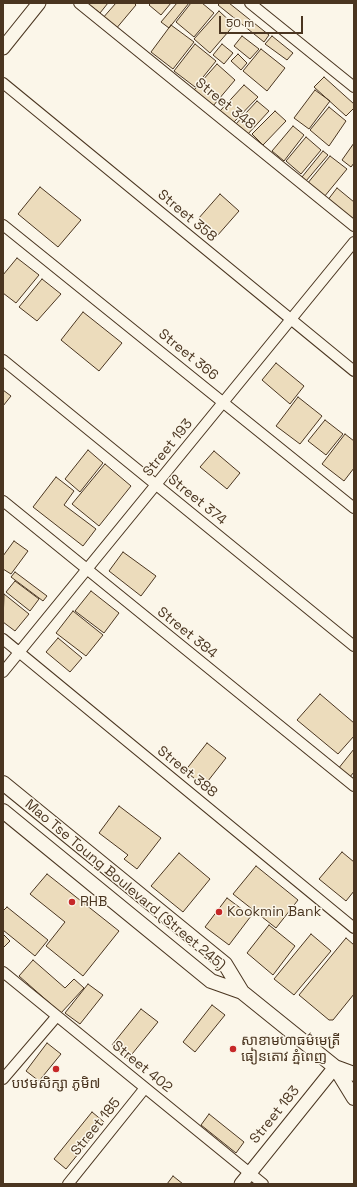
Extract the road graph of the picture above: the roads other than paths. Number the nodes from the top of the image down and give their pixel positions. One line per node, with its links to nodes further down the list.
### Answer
1 (39, 3): 4 (street)
2 (79, 3): 8 (street, Street 348)
3 (250, 3): 6 (street)
4 (3, 48)
5 (3, 83): 10 (street, Street 358)
6 (354, 87)
7 (3, 225): 13 (street, Street 366)
8 (354, 226)
9 (354, 242): 10 (street, Street 193)
10 (290, 320): 12 (street, Street 358); 13 (street, Street 193)
11 (3, 360): 14 (street, Street 374)
12 (354, 371)
13 (224, 402): 14 (street, Street 193); 16 (street, Street 366)
14 (156, 485): 17 (street, Street 193); 19 (street, Street 374)
15 (3, 501): 17 (street, Street 384)
16 (354, 508)
17 (87, 569): 20 (street, Street 193); 23 (street, Street 384)
18 (3, 639): 20 (street, Street 388)
19 (354, 646)
20 (19, 652): 21 (street, Street 193); 25 (street, Street 388)
21 (3, 672)
22 (3, 783): 27 (main road, Mao Tse Toung Boulevard (Street 245))
23 (354, 786)
24 (3, 811): 27 (main road, Mao Tse Toung Boulevard (Street 245))
25 (354, 928)
26 (3, 972): 28 (street, Street 402)
27 (242, 992): 29 (main road, Mao Tse Toung Boulevard (Street 245))
28 (57, 1016): 31 (street); 32 (street, Street 402)
29 (334, 1066): 30 (main road, Mao Tse Toung Boulevard (Street 245)); 33 (main road, Mao Tse Toung Boulevard (Street 245)); 34 (street, Street 183)
30 (354, 1074)
31 (3, 1079)
32 (146, 1088): 34 (street, Street 402); 35 (street, Street 185)
33 (354, 1098)
34 (250, 1173): 36 (street, Street 183); 37 (street, Street 402)
35 (68, 1184)
36 (241, 1184)
37 (263, 1184)

